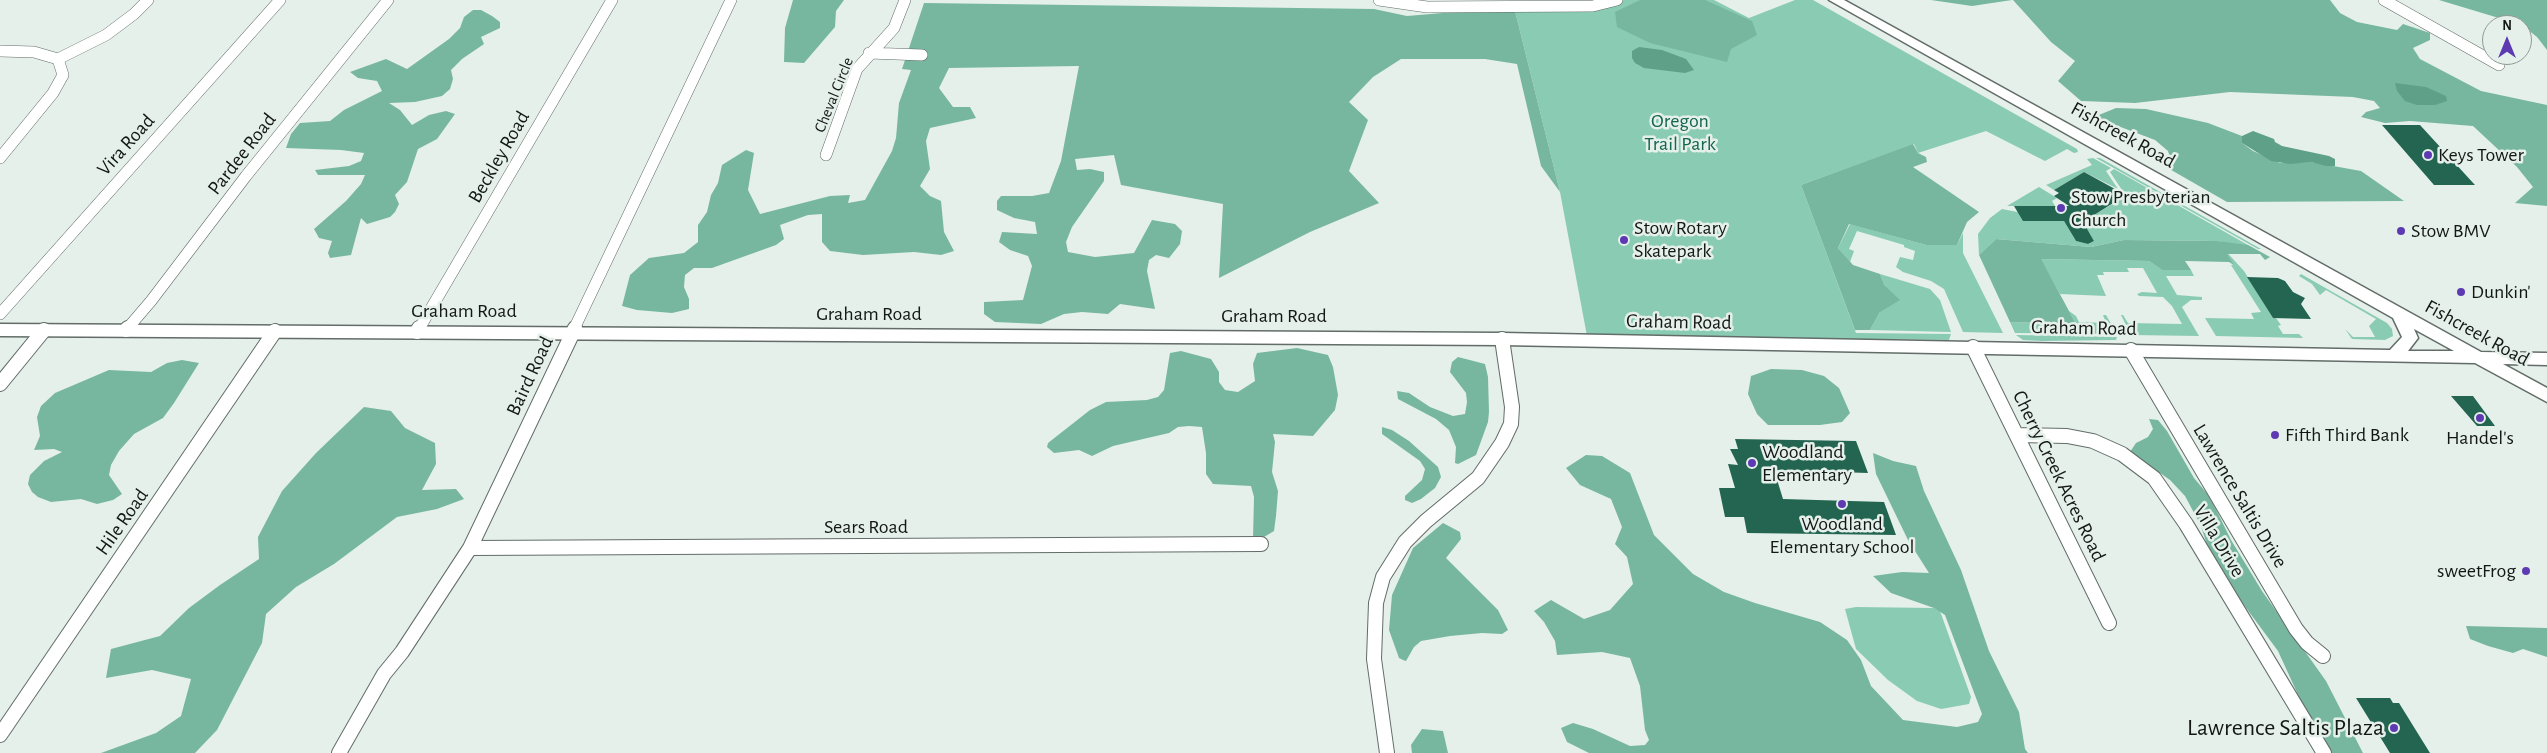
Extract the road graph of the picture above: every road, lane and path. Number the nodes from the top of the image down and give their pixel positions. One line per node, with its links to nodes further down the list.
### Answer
1 (148, 0): 15 (street)
2 (280, 0): 18 (street, Vira Road)
3 (388, 0): 22 (street, Pardee Road)
4 (612, 0): 24 (street, Beckley Road)
5 (731, 0): 25 (street, Baird Road)
6 (905, 0): 12 (street, Cheval Circle)
7 (1379, 0): 8 (street)
8 (1617, 0)
9 (1835, 0): 19 (main road, Fishcreek Road)
10 (2384, 0): 13 (street)
11 (0, 51): 15 (street)
12 (869, 53): 14 (street); 16 (street, Cheval Circle)
13 (2482, 54)
14 (922, 55)
15 (58, 59): 17 (street)
16 (826, 155)
17 (0, 158)
18 (0, 314)
19 (2400, 314): 29 (main road); 30 (main road, Fishcreek Road)
20 (0, 330): 21 (main road, Graham Road)
21 (44, 330): 22 (main road, Graham Road); 32 (street)
22 (126, 330): 23 (main road, Graham Road)
23 (275, 332): 24 (main road, Graham Road); 39 (street, Hile Road)
24 (417, 332): 25 (main road, Graham Road)
25 (570, 334): 26 (main road, Graham Road); 36 (street, Baird Road)
26 (1502, 339): 27 (main road, Graham Road); 41 (street)
27 (1973, 347): 28 (main road, Graham Road); 34 (street, Cherry Creek Acres Road)
28 (2131, 350): 29 (main road, Graham Road); 38 (street, Lawrence Saltis Drive)
29 (2394, 356): 30 (main road, Graham Road)
30 (2475, 357): 31 (main road, Graham Road); 33 (main road, Fishcreek Road)
31 (2547, 358)
32 (0, 384)
33 (2547, 396)
34 (2017, 435): 37 (street, Cherry Creek Acres Road); 42 (street, Villa Drive)
35 (1261, 544): 36 (street, Sears Road)
36 (470, 548): 40 (street, Baird Road)
37 (2109, 623)
38 (2323, 656)
39 (0, 735)
40 (339, 753)
41 (1387, 753)
42 (2324, 753)

